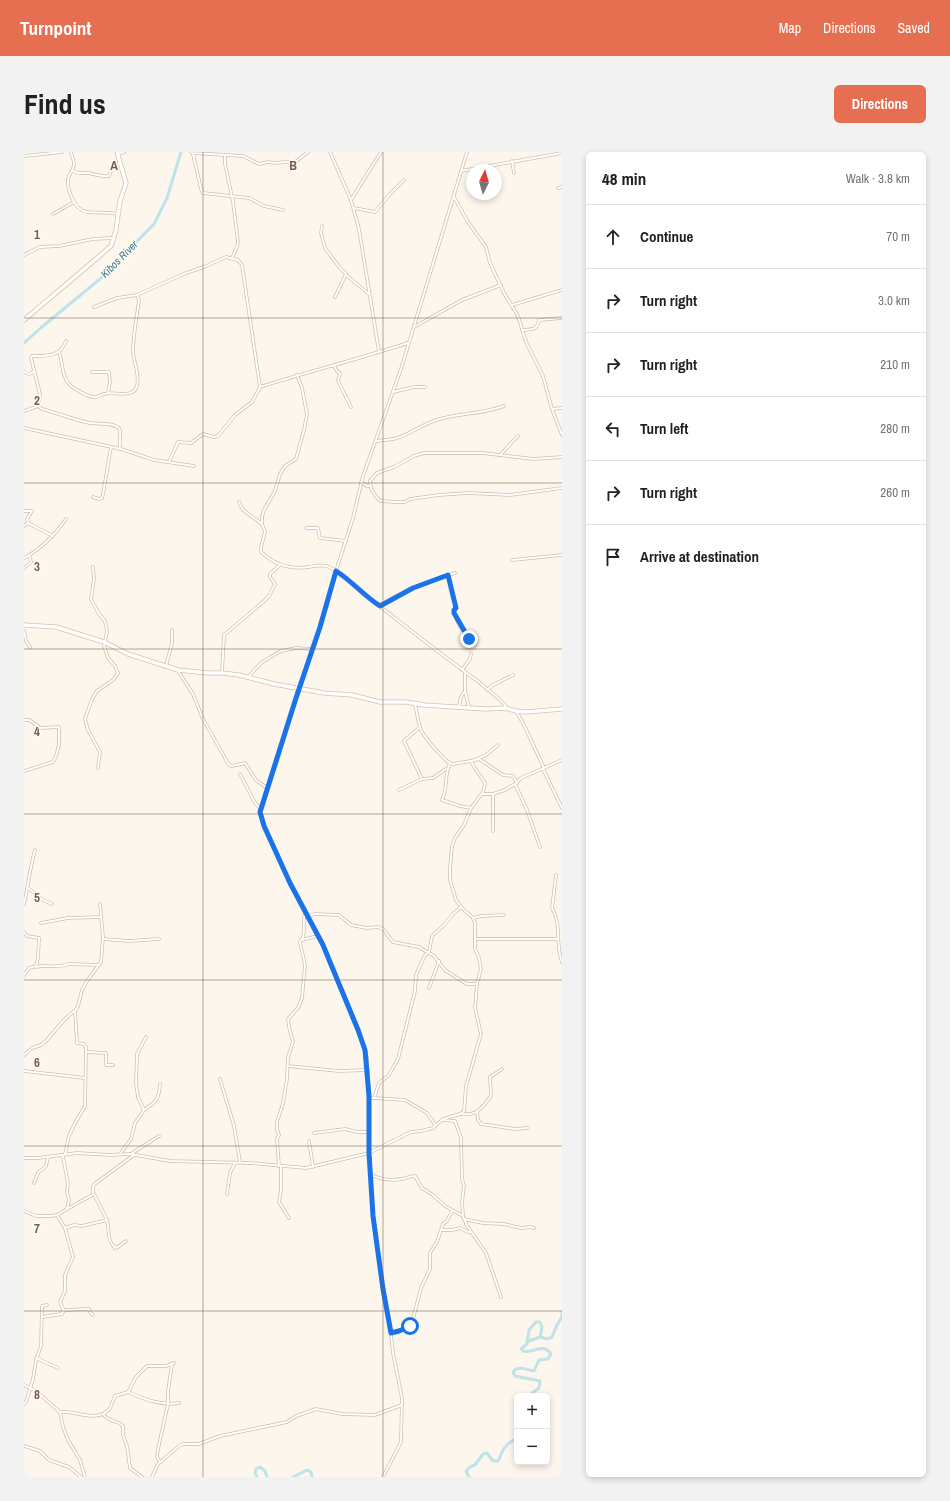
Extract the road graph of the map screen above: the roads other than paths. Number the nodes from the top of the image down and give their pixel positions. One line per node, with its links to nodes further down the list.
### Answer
1 (62, 152): 11 (street)
2 (71, 152): 15 (street)
3 (124, 152): 8 (street)
4 (308, 152): 12 (street)
5 (330, 152): 23 (street)
6 (381, 152): 23 (street)
7 (467, 152): 16 (street)
8 (117, 153): 14 (street)
9 (192, 153): 12 (street); 21 (street)
10 (562, 153): 13 (street)
11 (24, 156)
12 (225, 156): 21 (street)
13 (512, 162): 16 (street); 17 (street)
14 (120, 163): 15 (street); 28 (street)
15 (72, 171): 24 (street)
16 (461, 171): 22 (street)
17 (514, 173)
18 (404, 180): 25 (street)
19 (562, 187): 20 (street)
20 (558, 188)
21 (231, 195): 26 (street); 32 (street)
22 (453, 197): 34 (street); 43 (street)
23 (351, 200): 25 (street)
24 (74, 202): 27 (street); 28 (street)
25 (354, 208): 36 (street)
26 (283, 210)
27 (53, 214)
28 (119, 214): 30 (street)
29 (322, 226): 33 (street)
30 (113, 238): 31 (street); 42 (street)
31 (24, 255)
32 (232, 258): 37 (street); 54 (street)
33 (346, 275): 36 (street); 38 (street)
34 (501, 286): 39 (street); 43 (street)
35 (562, 290): 39 (street)
36 (370, 294): 48 (street)
37 (137, 295): 40 (street); 57 (street)
38 (335, 297)
39 (512, 305): 44 (street)
40 (94, 307)
41 (562, 318): 44 (street)
42 (24, 320)
43 (413, 327): 46 (street)
44 (522, 330): 62 (street)
45 (66, 341): 47 (street)
46 (408, 343): 48 (street); 56 (street)
47 (59, 352): 51 (street); 57 (street)
48 (379, 352): 49 (street)
49 (334, 366): 53 (street); 60 (street)
50 (24, 372): 51 (street)
51 (34, 372): 58 (street)
52 (92, 372): 57 (street)
53 (298, 375): 54 (street); 82 (street)
54 (260, 387): 72 (street)
55 (425, 387): 56 (street)
56 (393, 392): 67 (street)
57 (108, 393)
58 (38, 406): 63 (street); 69 (street)
59 (504, 406): 67 (street)
60 (351, 407)
61 (562, 408): 62 (street)
62 (552, 409): 65 (street)
63 (24, 411)
64 (24, 428): 68 (street)
65 (562, 435)
66 (518, 436): 70 (street)
67 (376, 441): 74 (street)
68 (111, 447): 69 (street); 77 (street)
69 (120, 449): 72 (street)
70 (500, 455): 71 (street); 75 (street)
71 (562, 457)
72 (169, 462): 73 (street)
73 (194, 466)
74 (361, 482): 75 (street); 86 (street)
75 (371, 486): 76 (street)
76 (562, 488)
77 (93, 497)
78 (239, 502): 82 (street)
79 (24, 511): 81 (street)
80 (66, 520): 85 (street)
81 (28, 522): 83 (street); 85 (street)
82 (262, 524): 91 (street)
83 (24, 526)
84 (306, 528): 86 (street)
85 (53, 536): 87 (street)
86 (346, 540): 94 (street)
87 (29, 555): 89 (street); 93 (street)
88 (562, 555): 90 (street)
89 (24, 558)
90 (512, 560)
91 (280, 565): 94 (street); 109 (street)
92 (93, 567): 101 (street)
93 (24, 568)
94 (336, 571): 97 (street); 104 (street)
95 (455, 573): 96 (street)
96 (448, 575): 97 (street); 102 (street)
97 (380, 606): 108 (street)
98 (24, 625): 101 (street)
99 (172, 630): 106 (street)
100 (24, 631): 103 (street)
101 (104, 642): 106 (street); 129 (street)
102 (474, 645)
103 (30, 647)
104 (313, 649): 112 (street); 113 (street)
105 (471, 654): 108 (street)
106 (166, 666): 107 (street)
107 (178, 670): 109 (street); 136 (street)
108 (462, 670): 110 (street)
109 (222, 673): 112 (street)
110 (464, 673): 114 (street); 115 (street)
111 (513, 675): 114 (street)
112 (249, 676): 113 (street)
113 (300, 688): 116 (street); 136 (street)
114 (486, 690): 119 (street)
115 (465, 691): 117 (street); 118 (street)
116 (415, 703): 117 (street); 123 (street)
117 (458, 706): 118 (street)
118 (469, 707): 119 (street)
119 (506, 708): 121 (street)
120 (562, 709): 121 (street)
121 (516, 711): 130 (street)
122 (24, 720): 132 (street)
123 (420, 727): 128 (street); 134 (street)
124 (498, 745): 125 (street)
125 (477, 759): 127 (street); 135 (street)
126 (562, 760): 130 (street)
127 (471, 761): 128 (street); 138 (street)
128 (450, 763): 131 (street)
129 (98, 768)
130 (543, 768): 135 (street); 141 (street)
131 (446, 769): 134 (street); 140 (street)
132 (24, 771)
133 (240, 774): 142 (street)
134 (422, 779): 137 (street)
135 (516, 783): 139 (street); 144 (street)
136 (268, 788): 142 (street)
137 (399, 790)
138 (482, 794): 139 (street); 140 (street)
139 (493, 794): 143 (street)
140 (471, 808): 151 (street)
141 (562, 808)
142 (261, 810): 152 (street)
143 (493, 831)
144 (540, 847)
145 (35, 850): 147 (street)
146 (556, 875): 163 (street)
147 (28, 888): 148 (street); 149 (street)
148 (24, 904)
149 (52, 904)
150 (100, 904): 154 (street)
151 (461, 907): 156 (street); 165 (street)
152 (305, 913): 155 (street); 164 (street)
153 (504, 915): 156 (street)
154 (101, 917): 157 (street); 160 (street)
155 (307, 917): 159 (street); 165 (street)
156 (473, 918): 162 (street)
157 (41, 923)
158 (24, 932): 169 (street)
159 (318, 936): 164 (street); 181 (street)
160 (103, 939): 161 (street); 168 (street)
161 (159, 939)
162 (475, 939): 163 (street); 171 (street)
163 (558, 939): 167 (street)
164 (301, 940): 178 (street)
165 (428, 953): 166 (street); 186 (street)
166 (438, 961): 171 (street); 172 (street)
167 (562, 962)
168 (99, 965): 169 (street); 173 (street)
169 (36, 966): 170 (street)
170 (24, 975)
171 (477, 984): 189 (street)
172 (429, 988)
173 (75, 1011): 175 (street); 176 (street)
174 (146, 1037): 187 (street)
175 (86, 1052): 177 (street); 182 (street)
176 (24, 1055)
177 (112, 1066)
178 (288, 1066): 181 (street); 207 (street)
179 (502, 1069): 188 (street)
180 (24, 1070): 182 (street)
181 (368, 1070): 185 (street)
182 (85, 1078): 198 (street)
183 (220, 1078): 206 (street)
184 (160, 1084): 187 (street)
185 (369, 1098): 186 (street); 193 (street)
186 (374, 1098): 191 (street)
187 (144, 1110): 199 (street)
188 (477, 1112): 189 (street); 192 (street)
189 (462, 1114): 190 (street)
190 (442, 1120): 191 (street); 217 (street)
191 (436, 1126): 197 (street)
192 (527, 1128)
193 (369, 1132): 194 (street); 197 (street)
194 (314, 1133)
195 (159, 1136): 200 (street)
196 (309, 1141): 208 (street)
197 (369, 1153): 208 (street); 209 (street)
198 (65, 1154): 199 (street); 201 (street)
199 (119, 1154): 200 (street)
200 (130, 1154): 202 (street)
201 (61, 1155): 203 (street); 213 (street)
202 (134, 1155): 205 (street); 211 (street)
203 (48, 1157): 204 (street); 210 (street)
204 (24, 1158)
205 (235, 1162): 206 (street); 212 (street)
206 (240, 1162): 207 (street)
207 (280, 1166): 208 (street); 218 (street)
208 (313, 1167)
209 (370, 1173): 215 (street); 230 (street)
210 (34, 1183)
211 (93, 1193): 213 (street); 219 (street)
212 (227, 1194)
213 (66, 1209): 216 (street)
214 (24, 1211): 216 (street)
215 (452, 1211): 217 (street); 222 (street)
216 (56, 1215): 220 (street)
217 (464, 1217): 221 (street); 223 (street)
218 (289, 1218)
219 (107, 1220): 220 (street); 224 (street)
220 (65, 1228): 227 (street)
221 (534, 1228)
222 (442, 1230): 223 (street); 230 (street)
223 (471, 1232): 225 (street)
224 (126, 1241)
225 (501, 1297)
226 (47, 1305): 229 (street)
227 (63, 1312): 228 (street); 229 (street)
228 (93, 1315)
229 (42, 1317): 231 (street)
230 (391, 1333): 239 (street)
231 (36, 1358): 232 (street); 234 (street)
232 (58, 1368)
233 (24, 1385): 234 (street)
234 (30, 1387): 237 (street); 240 (street)
235 (128, 1392): 238 (street); 238 (street); 241 (street)
236 (180, 1403): 238 (street)
237 (24, 1404)
238 (168, 1404): 243 (street)
239 (402, 1405): 243 (street); 248 (street)
240 (60, 1412): 241 (street); 245 (street)
241 (103, 1414): 246 (street)
242 (24, 1446): 244 (street)
243 (160, 1462): 247 (street)
244 (81, 1477)
245 (84, 1477)
246 (142, 1477)
247 (152, 1477)
248 (384, 1477)

